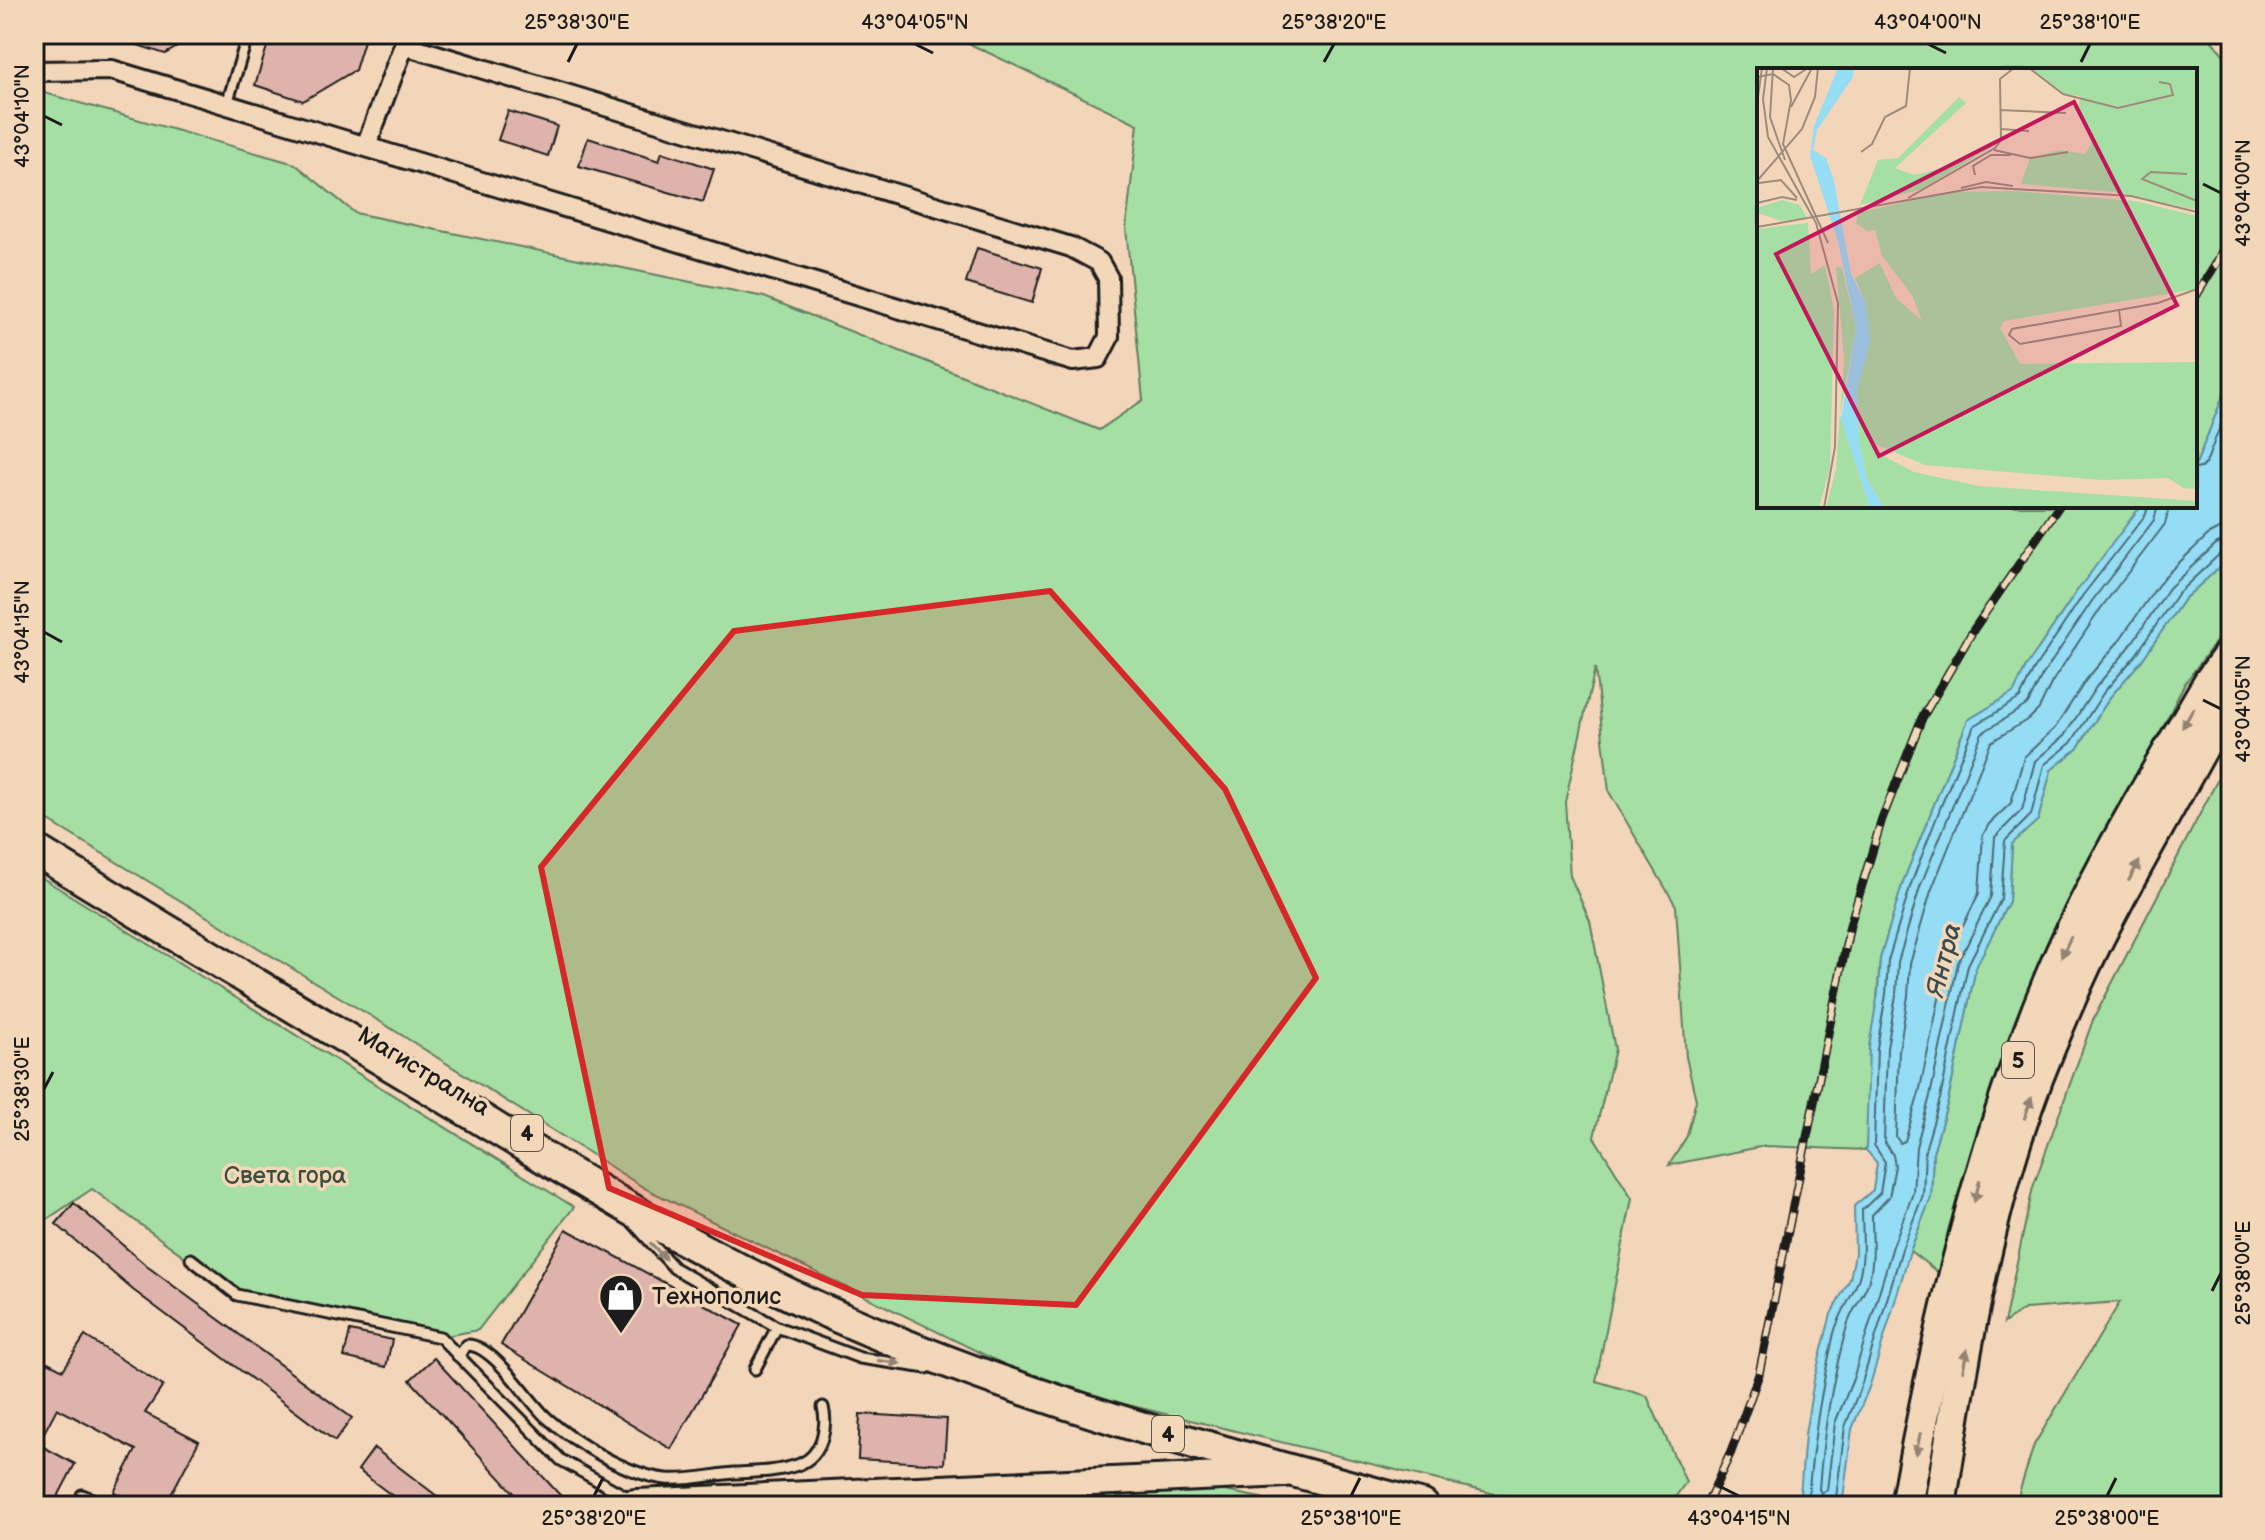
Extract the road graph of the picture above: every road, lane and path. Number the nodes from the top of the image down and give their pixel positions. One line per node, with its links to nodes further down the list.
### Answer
1 (248, 34): 3 (lane)
2 (34, 71): 3 (street)
3 (227, 104): 4 (street)
4 (366, 146): 4 (street)
5 (2231, 652): 23 (main road, 5, one-way to 23)
6 (2231, 694): 17 (main road, 5, one-way to 6)
7 (34, 835): 15 (main road, Магистрална / 4)
8 (34, 849): 9 (main road, Магистрална / 4)
9 (605, 1193): 11 (lane, one-way to 11); 14 (main road, Магистрална / 4)
10 (191, 1259): 12 (lane)
11 (777, 1327): 13 (lane); 14 (lane, one-way to 14)
12 (458, 1356): 16 (lane); 20 (lane)
13 (755, 1369)
14 (976, 1375): 15 (main road, Магистрална / 4)
15 (1039, 1396): 18 (main road, Магистрална / 4)
16 (823, 1407)
17 (1951, 1436): 24 (main road, 5); 25 (main road)
18 (1297, 1473): 20 (street); 22 (main road, Магистрална / 4)
19 (82, 1495): 21 (lane)
20 (625, 1504)
21 (110, 1506)
22 (1423, 1506)
23 (1906, 1506)
24 (1940, 1506)
25 (1953, 1506)

